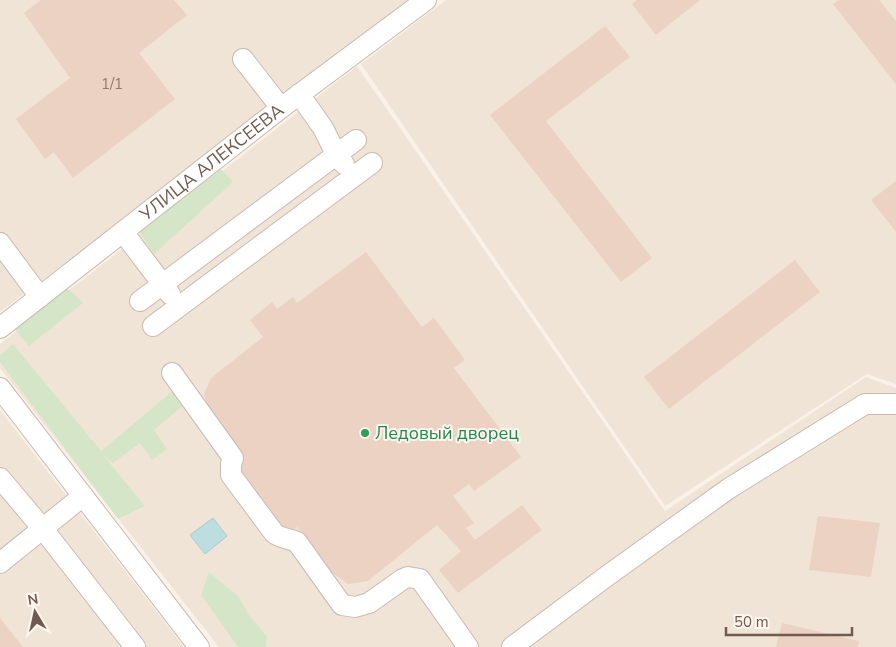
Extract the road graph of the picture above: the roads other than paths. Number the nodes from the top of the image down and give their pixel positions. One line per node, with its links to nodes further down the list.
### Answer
1 (426, 0): 3 (street, УЛИЦА АЛЕКСЕЕВА)
2 (243, 59): 4 (street)
3 (299, 94): 4 (street, УЛИЦА АЛЕКСЕЕВА); 6 (street)
4 (281, 108): 9 (street, УЛИЦА АЛЕКСЕЕВА)
5 (356, 140): 6 (street)
6 (336, 154): 8 (street); 11 (street)
7 (372, 163): 8 (street)
8 (353, 177): 14 (street)
9 (123, 232): 11 (street); 12 (street, УЛИЦА АЛЕКСЕЕВА)
10 (0, 243): 12 (street)
11 (162, 284): 13 (street); 14 (street)
12 (40, 296): 16 (street, УЛИЦА АЛЕКСЕЕВА)
13 (140, 301)
14 (179, 307): 15 (street)
15 (153, 326)
16 (0, 328)
17 (172, 373): 26 (street)
18 (0, 388): 21 (street)
19 (896, 404): 27 (street)
20 (0, 478): 22 (street)
21 (83, 496): 22 (street); 25 (street)
22 (43, 529): 23 (street); 24 (street)
23 (0, 563)
24 (135, 647)
25 (199, 647)
26 (468, 647)
27 (512, 647)

